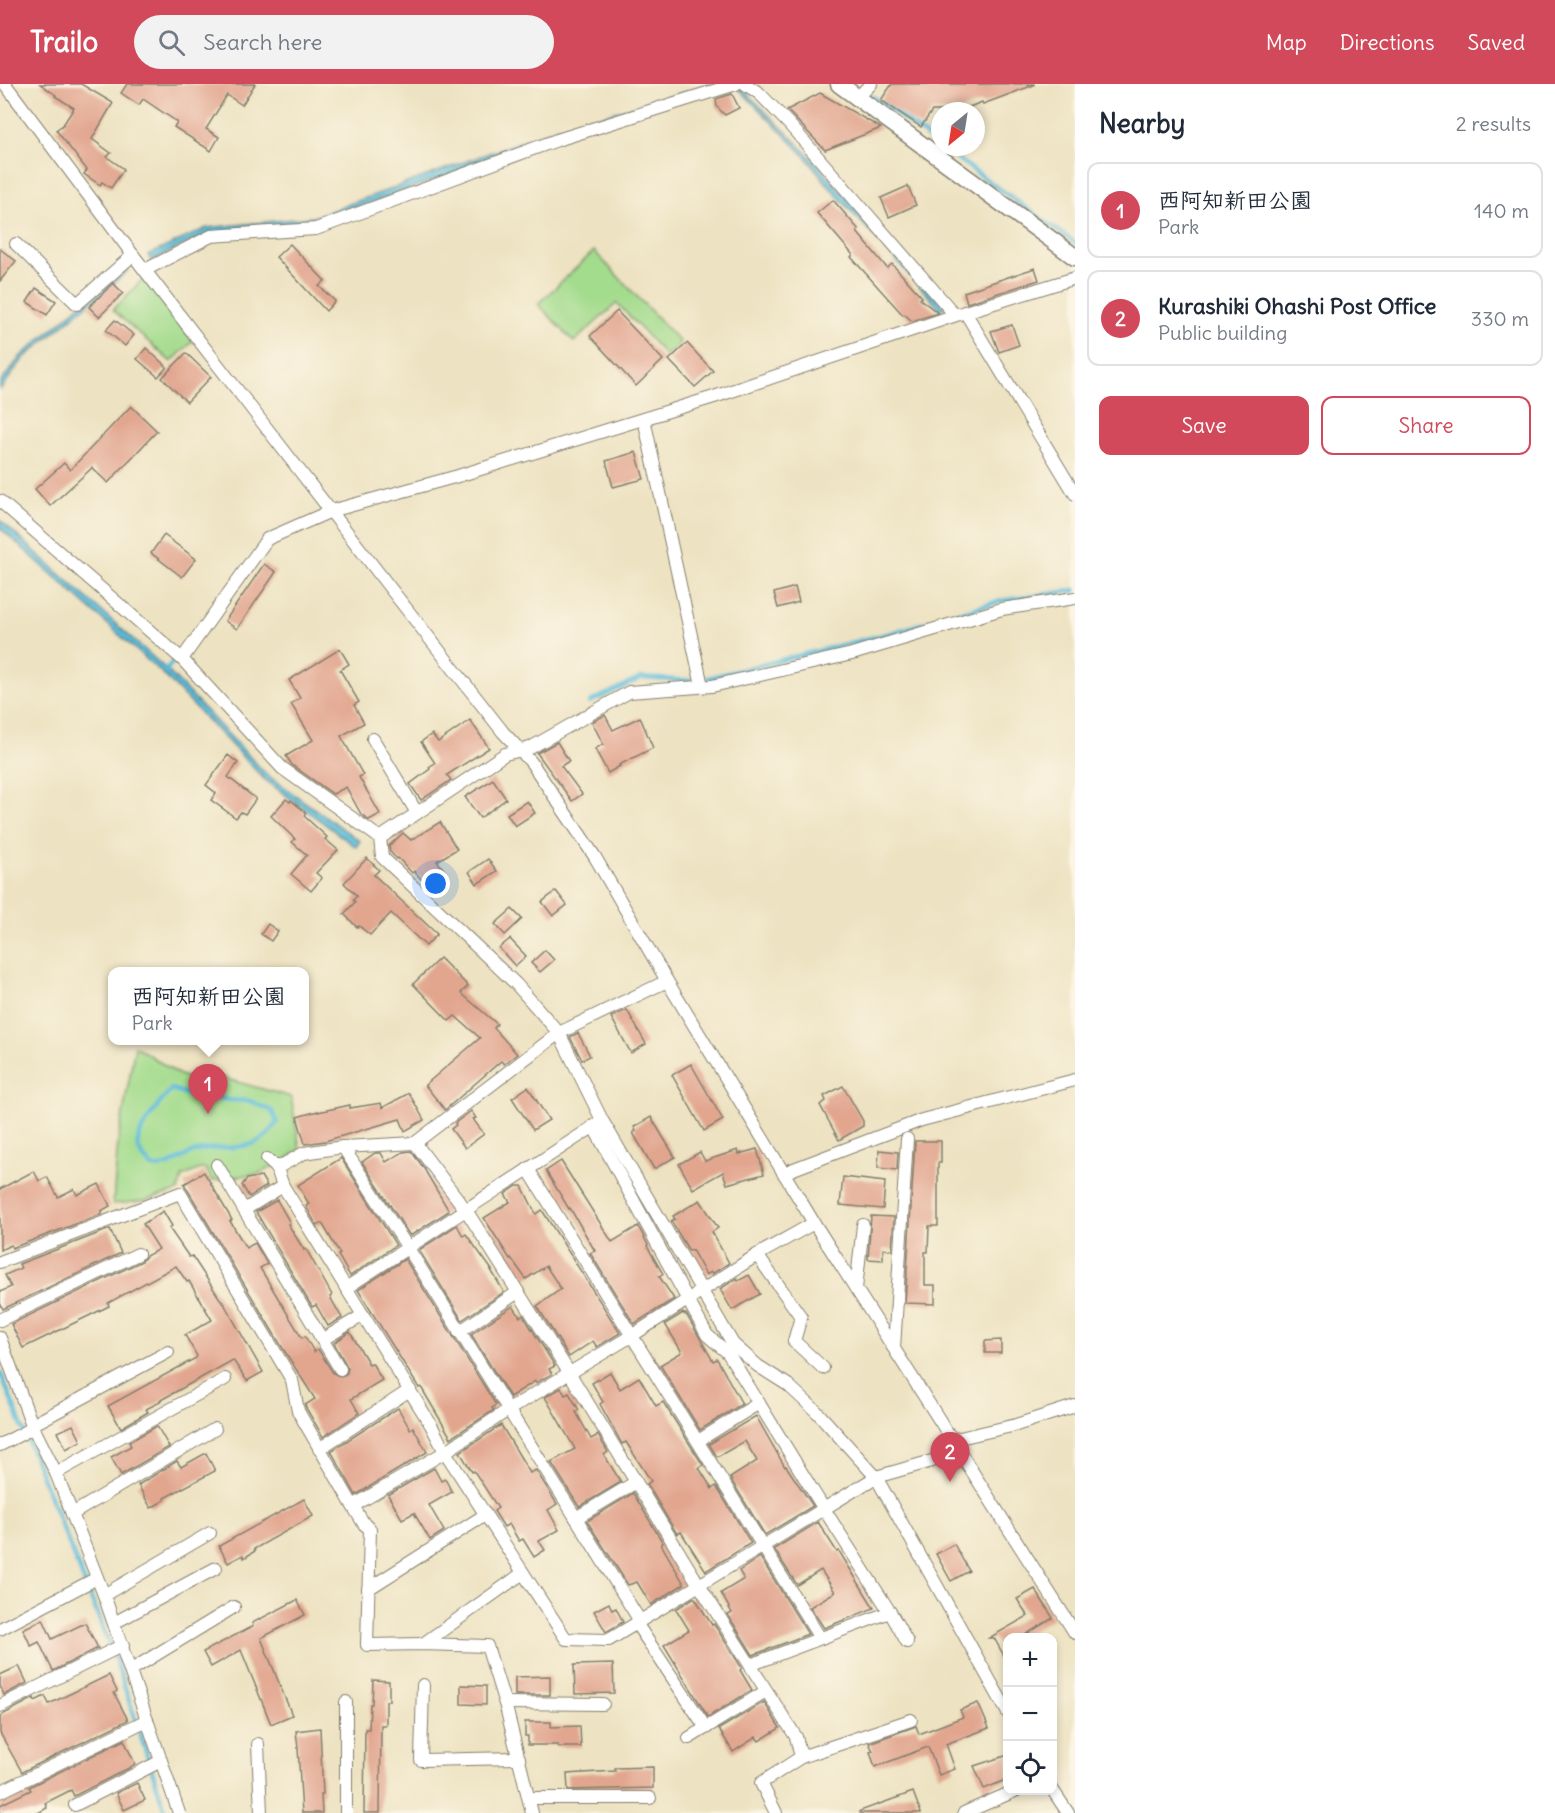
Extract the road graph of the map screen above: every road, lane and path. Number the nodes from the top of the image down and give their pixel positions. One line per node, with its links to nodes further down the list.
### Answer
1 (5, 84): 8 (street)
2 (736, 84): 10 (street)
3 (745, 84): 12 (street)
4 (839, 84): 6 (street)
5 (871, 84): 6 (street)
6 (858, 97): 9 (street)
7 (16, 244): 8 (street)
8 (133, 255): 10 (street)
9 (1075, 257)
10 (145, 270): 16 (street)
11 (1075, 278): 12 (street)
12 (960, 314): 13 (street); 14 (street)
13 (644, 419): 16 (street); 19 (street)
14 (1075, 494)
15 (0, 501): 18 (street)
16 (331, 511): 18 (street); 21 (street)
17 (1075, 598): 19 (street)
18 (182, 658): 23 (street)
19 (702, 686): 21 (street)
20 (373, 739): 22 (street)
21 (519, 750): 22 (street); 24 (street)
22 (417, 813): 23 (street)
23 (380, 838): 25 (street)
24 (667, 981): 25 (street); 33 (street)
25 (559, 1033): 27 (street); 29 (street)
26 (1075, 1080): 33 (street)
27 (598, 1123): 32 (street); 45 (street); 47 (street)
28 (907, 1139): 54 (street)
29 (415, 1143): 30 (street); 36 (street)
30 (343, 1147): 34 (street); 39 (street)
31 (217, 1165): 35 (street)
32 (528, 1169): 36 (street); 51 (street)
33 (783, 1173): 37 (street)
34 (283, 1186): 35 (street); 43 (street)
35 (244, 1210): 53 (street)
36 (465, 1210): 39 (street); 46 (street)
37 (814, 1223): 41 (street); 44 (street)
38 (862, 1225): 44 (street)
39 (408, 1248): 43 (street); 50 (street)
40 (138, 1254): 49 (street)
41 (757, 1255): 45 (street); 57 (street)
42 (0, 1262): 70 (street)
43 (346, 1288): 48 (street)
44 (856, 1289): 54 (street)
45 (703, 1291): 47 (street); 74 (street)
46 (518, 1292): 50 (street); 59 (street)
47 (689, 1300): 51 (street); 62 (street)
48 (363, 1315): 53 (street); 61 (street)
49 (0, 1320)
50 (459, 1332): 64 (street)
51 (633, 1335): 59 (street); 68 (street)
52 (0, 1338): 56 (street)
53 (322, 1340): 58 (street)
54 (894, 1348): 67 (street)
55 (168, 1352): 66 (street)
56 (5, 1358): 66 (street)
57 (823, 1368)
58 (340, 1369)
59 (570, 1374): 64 (street); 75 (street)
60 (225, 1379): 73 (street)
61 (410, 1390): 70 (street); 71 (street)
62 (759, 1403): 68 (street); 77 (street)
63 (1075, 1406): 67 (street)
64 (508, 1410): 71 (street); 80 (street)
65 (215, 1429): 78 (street)
66 (25, 1431): 69 (street); 73 (street)
67 (951, 1440): 72 (street)
68 (698, 1441): 82 (street)
69 (0, 1445)
70 (320, 1449): 76 (street)
71 (445, 1452): 76 (street); 79 (street)
72 (960, 1453): 74 (street); 94 (street)
73 (56, 1473): 78 (street)
74 (876, 1477): 77 (street); 106 (street)
75 (636, 1482): 80 (street); 86 (street)
76 (352, 1506): 87 (street)
77 (824, 1509): 82 (street); 90 (street)
78 (72, 1514): 85 (street)
79 (485, 1515): 84 (street); 87 (street)
80 (576, 1518): 91 (street)
81 (210, 1533): 88 (street)
82 (762, 1546): 86 (street); 95 (street)
83 (216, 1568): 92 (street)
84 (523, 1574): 91 (street); 97 (street)
85 (97, 1578): 88 (street); 93 (street)
86 (699, 1585): 91 (street); 99 (street)
87 (368, 1589): 97 (street)
88 (104, 1595): 92 (street)
89 (234, 1607): 100 (street)
90 (890, 1612): 95 (street); 96 (street)
91 (638, 1622): 110 (street)
92 (114, 1623): 98 (street)
93 (0, 1629)
94 (1075, 1633)
95 (820, 1638): 99 (street)
96 (907, 1642)
97 (423, 1644): 104 (street)
98 (122, 1646): 100 (street); 107 (street)
99 (750, 1665): 102 (street)
100 (131, 1671): 108 (street)
101 (423, 1685): 114 (street)
102 (766, 1691): 110 (street); 113 (street)
103 (346, 1702): 124 (street)
104 (505, 1703): 105 (street); 114 (street)
105 (603, 1704)
106 (1003, 1704)
107 (0, 1706)
108 (146, 1720): 115 (street); 116 (street)
109 (911, 1720): 113 (street)
110 (706, 1728): 111 (street)
111 (689, 1738)
112 (258, 1744): 123 (street)
113 (801, 1757): 126 (street)
114 (519, 1758): 119 (street)
115 (160, 1761): 121 (street); 122 (street)
116 (0, 1792)
117 (1007, 1795): 127 (street)
118 (1057, 1795): 128 (street)
119 (529, 1798): 120 (street); 125 (street)
120 (650, 1798)
121 (75, 1805)
122 (179, 1813)
123 (261, 1813)
124 (346, 1813)
125 (532, 1813)
126 (776, 1813)
127 (964, 1813)
128 (1068, 1813)

